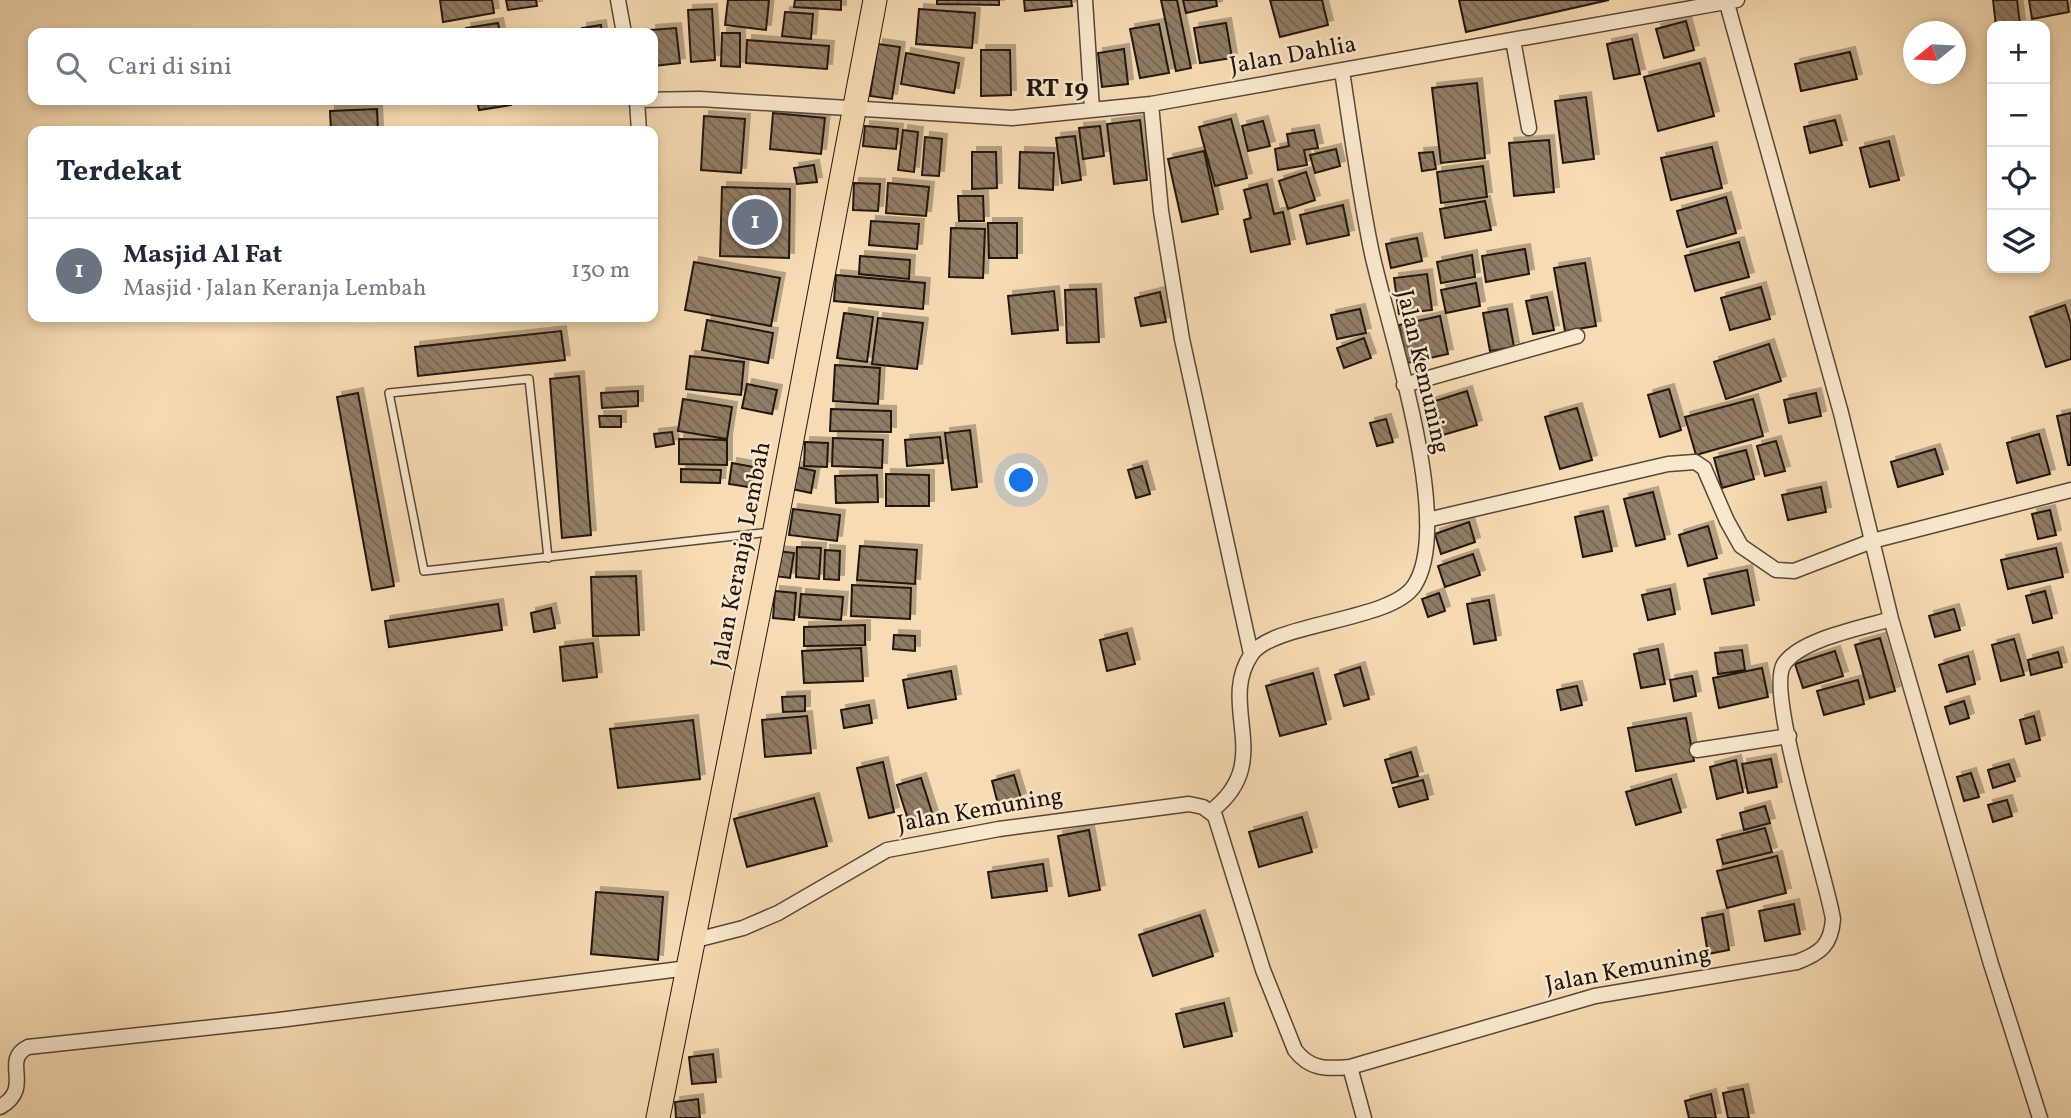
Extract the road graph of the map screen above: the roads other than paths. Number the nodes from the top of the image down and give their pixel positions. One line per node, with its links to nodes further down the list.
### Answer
1 (618, 0): 5 (street)
2 (875, 0): 11 (main road, Jalan Keranja Lembah)
3 (1085, 0): 12 (street)
4 (1730, 1): 6 (street, Jalan Dahlia); 20 (street)
5 (623, 28)
6 (1513, 40): 7 (street, Jalan Dahlia); 14 (street)
7 (1342, 71): 9 (street, Jalan Dahlia); 16 (street, Jalan Kemuning)
8 (658, 100): 11 (street, Jalan Dahlia)
9 (1151, 104): 12 (street, Jalan Dahlia); 23 (street)
10 (636, 105): 13 (street)
11 (854, 107): 12 (street, Jalan Dahlia); 19 (main road, Jalan Keranja Lembah)
12 (1091, 108)
13 (639, 126)
14 (1529, 128)
15 (1577, 336): 16 (street)
16 (1404, 385): 18 (street, Jalan Kemuning)
17 (2071, 490): 20 (street)
18 (1427, 520): 20 (street); 23 (street, Jalan Kemuning)
19 (774, 531): 21 (lane); 27 (main road, Jalan Keranja Lembah)
20 (1872, 541): 22 (street)
21 (548, 558): 21 (lane)
22 (1891, 619): 24 (street, Jalan Kemuning); 33 (street)
23 (1251, 654): 26 (street)
24 (1789, 736): 25 (street); 29 (street, Jalan Kemuning)
25 (1697, 750)
26 (1211, 811): 27 (street, Jalan Kemuning); 29 (street, Jalan Kemuning)
27 (692, 941): 28 (main road, Jalan Keranja Lembah)
28 (688, 968): 30 (street); 31 (main road, Jalan Keranja Lembah)
29 (1350, 1067): 32 (street)
30 (0, 1107)
31 (658, 1118)
32 (1364, 1118)
33 (2040, 1118)

